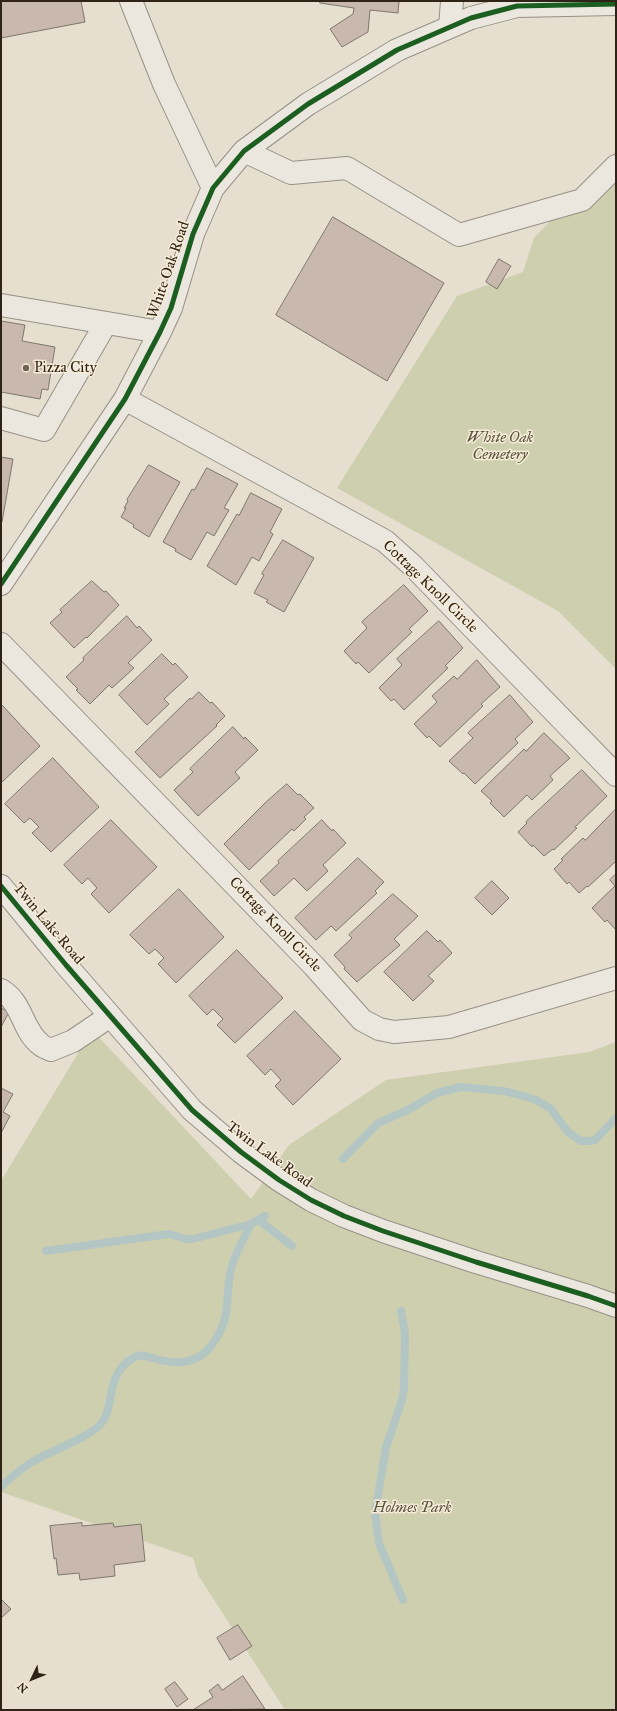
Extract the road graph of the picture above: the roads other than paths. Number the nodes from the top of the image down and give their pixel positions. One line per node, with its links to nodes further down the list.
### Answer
1 (131, 1): 8 (street)
2 (452, 1): 5 (street)
3 (517, 4): 4 (street, White Oak Road); 5 (street, White Oak Road)
4 (616, 4)
5 (450, 27): 6 (street, White Oak Road)
6 (244, 151): 7 (street); 8 (street, White Oak Road)
7 (616, 166)
8 (213, 188): 11 (street, White Oak Road)
9 (1, 305): 10 (street)
10 (106, 323): 11 (street); 13 (street)
11 (160, 332): 12 (street, White Oak Road)
12 (125, 399): 14 (street, White Oak Road); 16 (street, Cottage Knoll Circle)
13 (1, 418)
14 (1, 584)
15 (1, 644): 18 (street, Cottage Knoll Circle)
16 (616, 775)
17 (1, 886): 20 (street, Twin Lake Road)
18 (616, 978)
19 (1, 990): 20 (street)
20 (110, 1016): 21 (street, Twin Lake Road)
21 (616, 1306)

